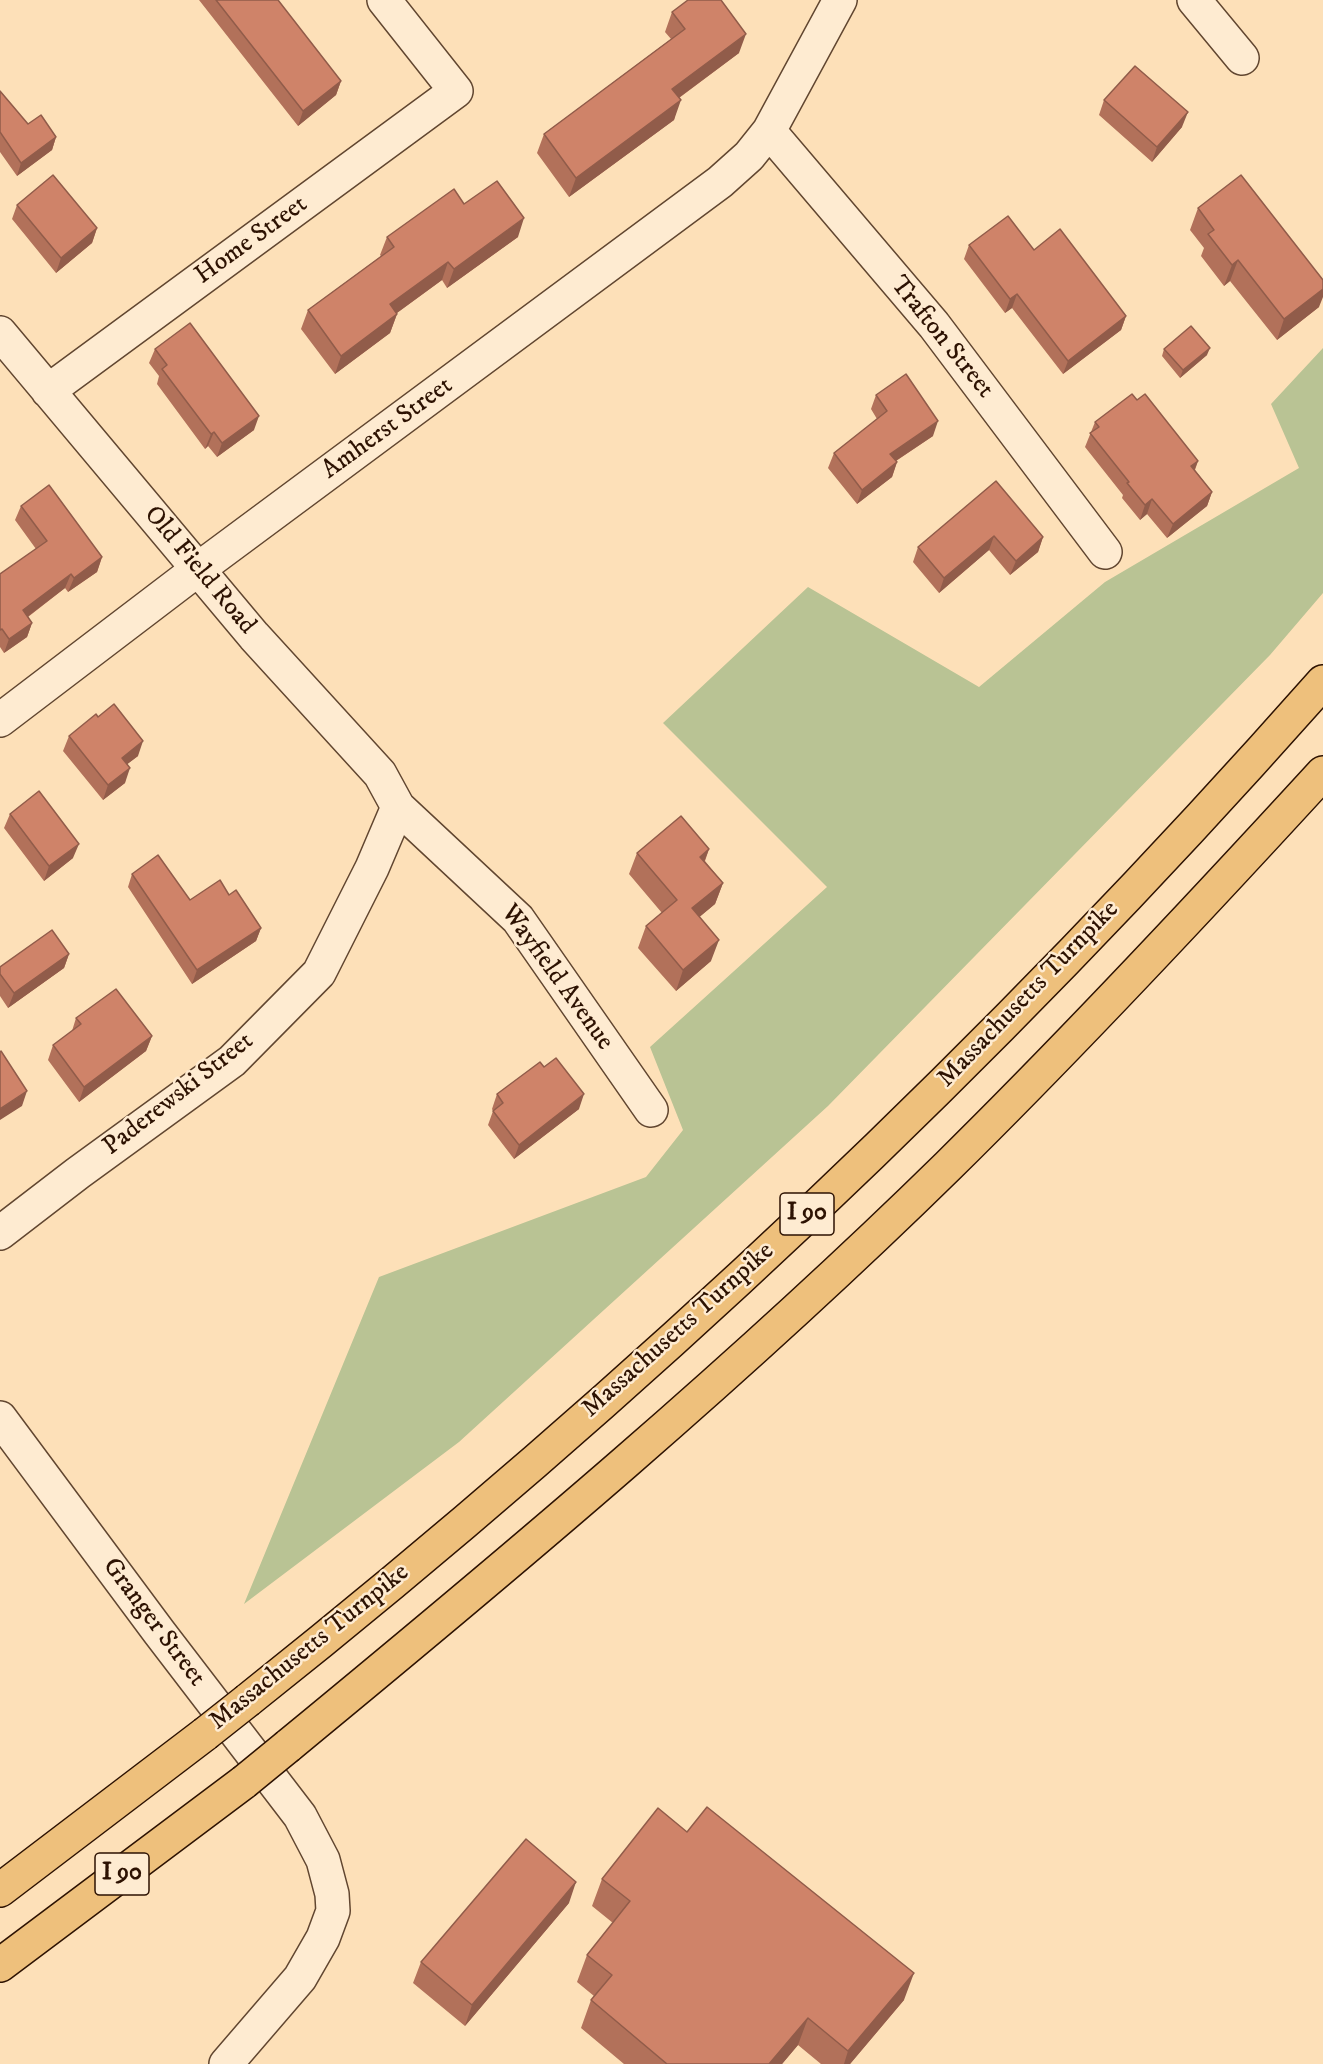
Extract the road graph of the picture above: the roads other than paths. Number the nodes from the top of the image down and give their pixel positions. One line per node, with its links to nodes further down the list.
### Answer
1 (384, 0): 7 (street, Home Street)
2 (840, 0): 5 (street, Amherst Street)
3 (1194, 0): 4 (street)
4 (1242, 58)
5 (769, 131): 8 (street, Trafton Street); 9 (street, Amherst Street)
6 (0, 333): 7 (street, Old Field Road)
7 (48, 391): 9 (street, Old Field Road)
8 (1105, 552)
9 (197, 570): 11 (street, Amherst Street); 13 (street, Old Field Road)
10 (1323, 682): 17 (highway, Massachusetts Turnpike / I 90, bridge)
11 (0, 720)
12 (1323, 772): 18 (highway, I 90, bridge)
13 (398, 807): 14 (street, Wayfield Avenue); 15 (street, Paderewski Street)
14 (651, 1110)
15 (0, 1233)
16 (0, 1418): 19 (street, Granger Street)
17 (0, 1890)
18 (0, 1965)
19 (226, 2064)

